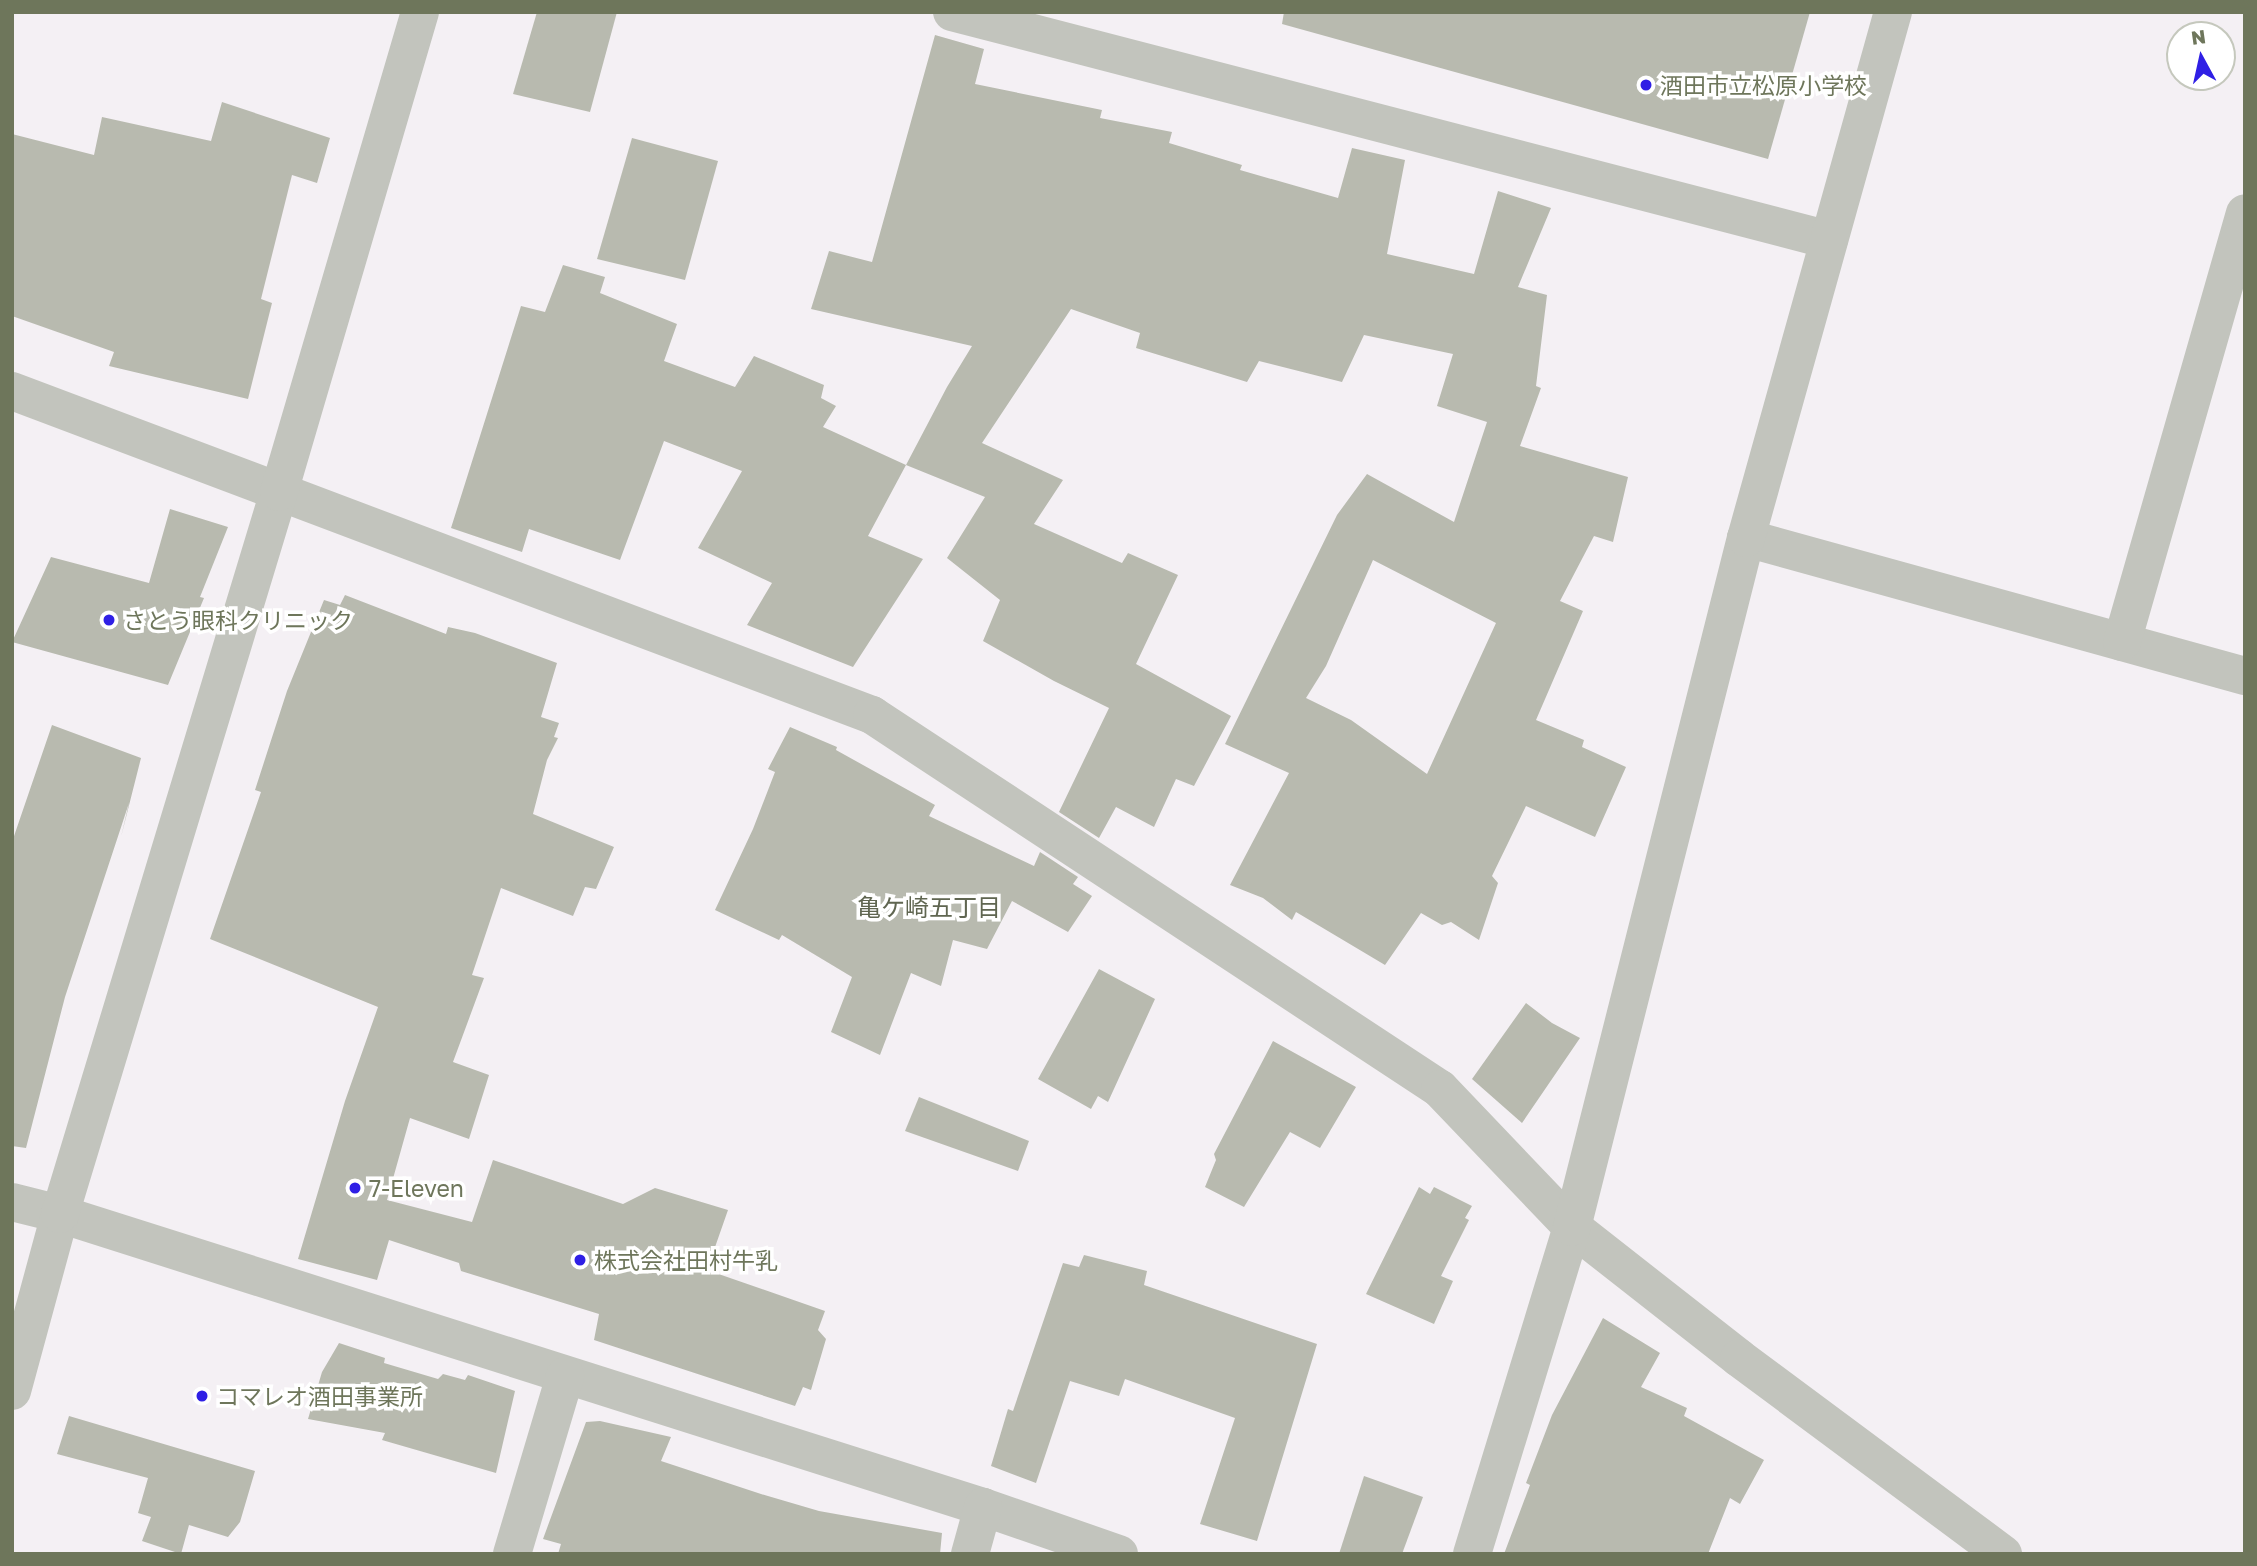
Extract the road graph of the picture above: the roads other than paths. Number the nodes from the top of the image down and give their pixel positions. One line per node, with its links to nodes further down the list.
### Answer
1 (420, 12): 7 (street)
2 (952, 12): 5 (street)
3 (1893, 12): 5 (street)
4 (2245, 213): 9 (street)
5 (1829, 240): 8 (street)
6 (12, 391): 7 (street)
7 (279, 492): 12 (street); 13 (street)
8 (1746, 538): 9 (street); 13 (street)
9 (2122, 642): 10 (street)
10 (2245, 676)
11 (12, 1202): 12 (street)
12 (60, 1214): 14 (street); 15 (street)
13 (1572, 1227): 20 (street); 21 (street)
14 (565, 1376): 16 (street); 17 (street)
15 (12, 1391)
16 (983, 1507): 18 (street); 19 (street)
17 (512, 1554)
18 (970, 1554)
19 (1119, 1554)
20 (1472, 1554)
21 (2003, 1554)

